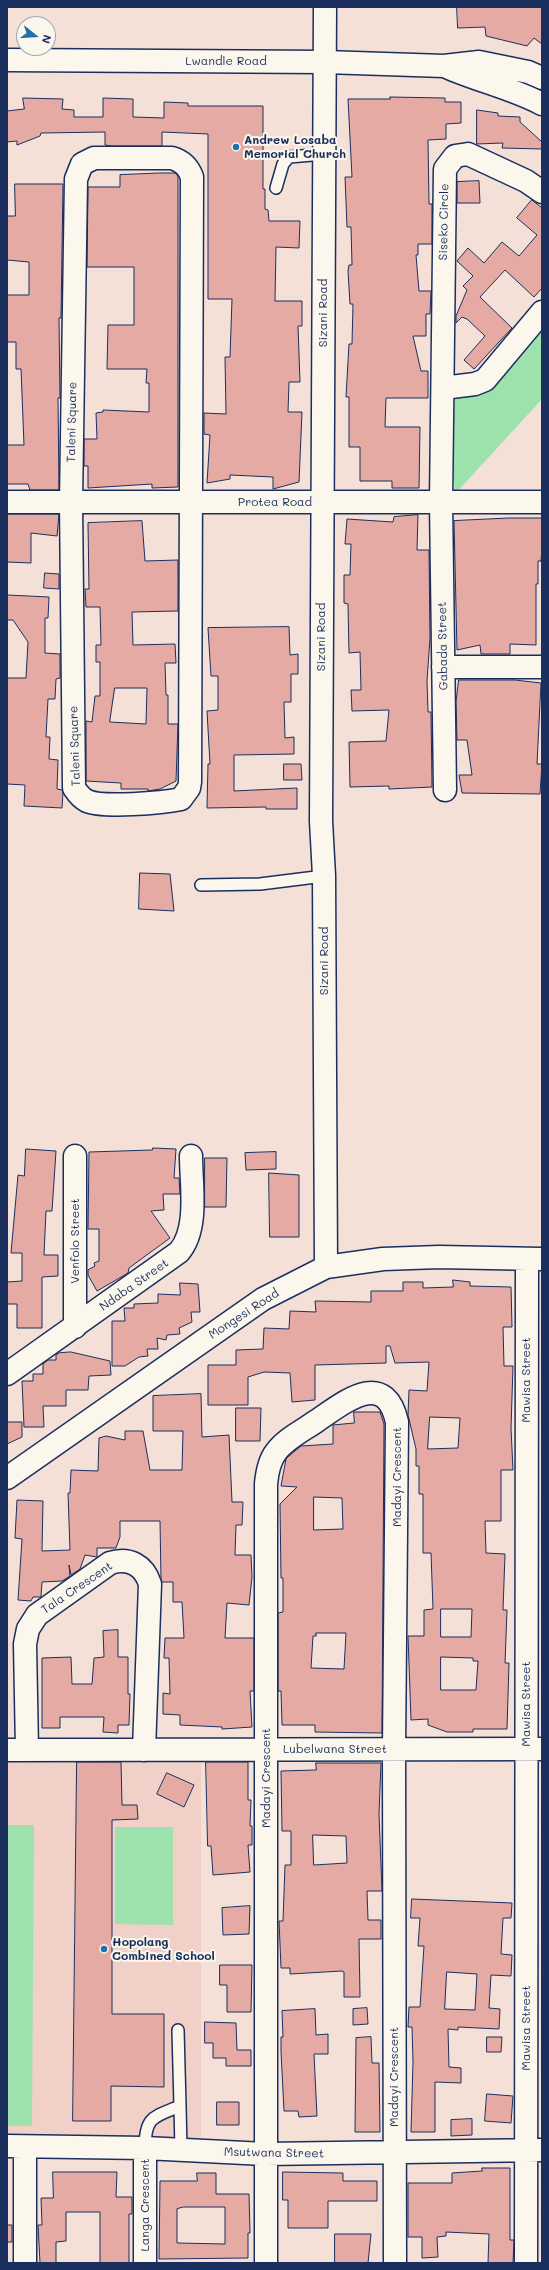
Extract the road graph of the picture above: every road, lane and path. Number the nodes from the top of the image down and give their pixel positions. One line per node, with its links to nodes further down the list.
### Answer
1 (325, 7): 3 (street, Sizani Road)
2 (7, 60): 3 (street, Lwandle Road)
3 (325, 62): 4 (street, Lwandle Road); 7 (street, Sizani Road)
4 (444, 66): 5 (street, Lwandle Road); 6 (street, Lwandle Road)
5 (542, 78)
6 (542, 104)
7 (324, 154): 8 (lane); 15 (street, Sizani Road)
8 (276, 188)
9 (542, 192): 11 (street, Siseko Circle)
10 (542, 312): 11 (street)
11 (443, 388): 16 (street, Siseko Circle)
12 (7, 502): 13 (street, Protea Road)
13 (71, 502): 14 (street, Protea Road); 14 (street, Taleni Square); 14 (street, Taleni Square)
14 (192, 502): 15 (street, Protea Road)
15 (322, 502): 16 (street, Protea Road); 21 (street, Sizani Road)
16 (441, 502): 17 (street, Protea Road); 18 (street, Gabada Street)
17 (542, 502)
18 (443, 667): 19 (street); 20 (street, Gabada Street)
19 (542, 667)
20 (445, 790)
21 (324, 876): 22 (lane); 26 (street, Sizani Road)
22 (201, 886)
23 (75, 1156): 27 (street, Venfolo Street)
24 (191, 1156): 27 (street, Ndaba Street)
25 (534, 1259): 26 (street, Mongesi Road); 31 (street, Mawisa Street)
26 (326, 1266): 29 (street, Mongesi Road)
27 (75, 1327): 28 (street, Ndaba Street)
28 (7, 1374)
29 (7, 1478)
30 (394, 1749): 31 (street, Lubelwana Street); 34 (street, Lubelwana Street); 34 (street, Madayi Crescent); 41 (street, Madayi Crescent)
31 (534, 1749): 40 (street, Mawisa Street)
32 (17, 1750): 33 (street, Lubelwana Street); 33 (street, Tala Crescent)
33 (144, 1750): 34 (street, Lubelwana Street)
34 (266, 1750): 42 (street, Madayi Crescent)
35 (178, 2030): 36 (lane)
36 (180, 2106): 38 (lane); 39 (lane)
37 (16, 2146): 38 (street, Msutwana Street); 43 (street)
38 (145, 2148): 39 (street, Msutwana Street); 44 (street, Langa Crescent)
39 (181, 2150): 42 (street, Msutwana Street)
40 (534, 2150): 41 (street, Msutwana Street); 47 (street, Mawisa Street)
41 (395, 2153): 42 (street, Msutwana Street); 46 (street, Madayi Crescent)
42 (265, 2154): 45 (street)
43 (25, 2263)
44 (145, 2263)
45 (266, 2263)
46 (395, 2263)
47 (526, 2263)

